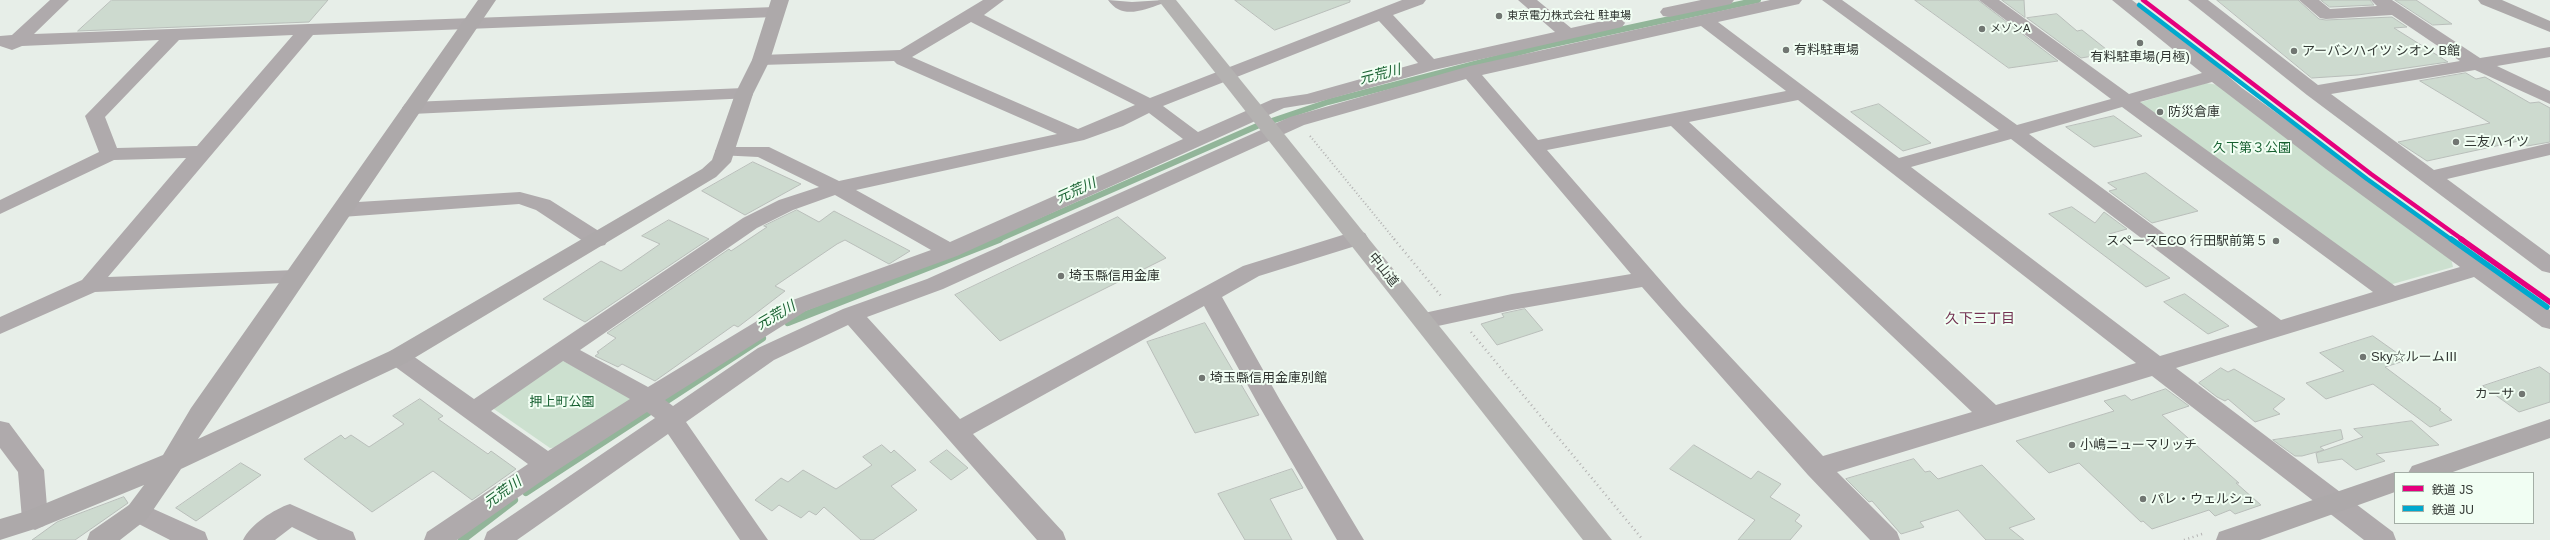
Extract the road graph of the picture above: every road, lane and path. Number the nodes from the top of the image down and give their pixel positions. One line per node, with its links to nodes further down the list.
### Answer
1 (60, 0): 27 (street)
2 (487, 0): 22 (street)
3 (995, 0): 20 (street)
4 (1117, 0): 15 (street)
5 (1417, 0): 19 (street)
6 (1528, 0): 25 (street)
7 (1725, 0): 25 (street)
8 (1793, 0): 21 (street)
9 (1831, 0): 46 (street)
10 (1988, 0): 41 (street)
11 (2121, 0): 36 (street)
12 (2197, 0): 37 (street)
13 (2308, 0): 18 (street)
14 (2380, 0): 18 (street)
15 (1167, 1): 35 (highway, 中山道)
16 (2493, 1): 23 (street)
17 (778, 6): 22 (street); 31 (street)
18 (2395, 10): 32 (street)
19 (1381, 13): 33 (street); 35 (street)
20 (971, 15): 30 (street); 42 (street)
21 (1705, 20): 34 (street); 39 (street)
22 (470, 24): 24 (street); 43 (street)
23 (2550, 27)
24 (307, 30): 26 (street); 53 (street)
25 (1567, 33): 33 (street)
26 (174, 35): 27 (street); 54 (street)
27 (8, 41): 29 (street)
28 (2550, 52): 32 (street)
29 (0, 55)
30 (901, 55): 31 (street); 48 (street)
31 (761, 60): 38 (street)
32 (2475, 63): 37 (street); 40 (street)
33 (1430, 65): 44 (street)
34 (1470, 72): 47 (street); 50 (street)
35 (1227, 75): 42 (street); 44 (highway, 中山道)
36 (2215, 75): 41 (street); 64 (street)
37 (2314, 91): 56 (street)
38 (744, 94): 43 (street); 52 (street)
39 (1801, 94): 45 (street); 55 (street)
40 (2550, 98)
41 (2125, 100): 46 (street); 68 (street)
42 (1151, 106): 48 (street); 49 (street)
43 (412, 108): 59 (street)
44 (1258, 113): 47 (highway, 中山道); 49 (street)
45 (1675, 119): 50 (street); 80 (street)
46 (2014, 132): 55 (street); 74 (street)
47 (1274, 133): 60 (highway, 中山道); 70 (street)
48 (1077, 136): 57 (street)
49 (1195, 139): 62 (street)
50 (1533, 147): 66 (street)
51 (2550, 149): 56 (street)
52 (725, 150): 57 (street); 61 (street)
53 (205, 152): 54 (street); 67 (street)
54 (110, 154): 58 (street)
55 (1897, 165): 77 (street)
56 (2429, 177): 63 (street)
57 (837, 188): 62 (street); 75 (street)
58 (0, 208)
59 (342, 210): 61 (street); 65 (street)
60 (1357, 238): 69 (street); 71 (highway, 中山道)
61 (597, 240): 76 (street)
62 (949, 251): 78 (street)
63 (2549, 265)
64 (2476, 269): 68 (street); 72 (street)
65 (296, 277): 67 (street); 84 (street)
66 (1646, 279): 71 (street); 86 (street)
67 (95, 283): 73 (street)
68 (2392, 295): 74 (street)
69 (1207, 296): 83 (street); 101 (street)
70 (851, 314): 78 (street); 83 (street)
71 (1424, 321): 102 (highway, 中山道)
72 (2550, 321)
73 (0, 326)
74 (2277, 329): 77 (street)
75 (562, 350): 78 (street); 79 (street)
76 (398, 357): 79 (street); 84 (street)
77 (2158, 366): 80 (street); 89 (street)
78 (659, 409): 85 (street); 98 (street); 99 (street)
79 (472, 412): 85 (street)
80 (1991, 415): 86 (street)
81 (2550, 428): 87 (street)
82 (0, 430): 91 (street)
83 (957, 432): 100 (street)
84 (170, 463): 90 (street); 91 (street)
85 (547, 464): 97 (street)
86 (1817, 468): 103 (street)
87 (2424, 472)
88 (2394, 482): 89 (street)
89 (2336, 503): 104 (street); 105 (street)
90 (138, 512): 93 (street); 94 (street)
91 (35, 519): 92 (street)
92 (0, 530)
93 (100, 540)
94 (195, 540)
95 (256, 540): 96 (street)
96 (343, 540)
97 (437, 540)
98 (497, 540)
99 (755, 540)
100 (1053, 540)
101 (1352, 540)
102 (1599, 540)
103 (1887, 540)
104 (2229, 540)
105 (2383, 540)

